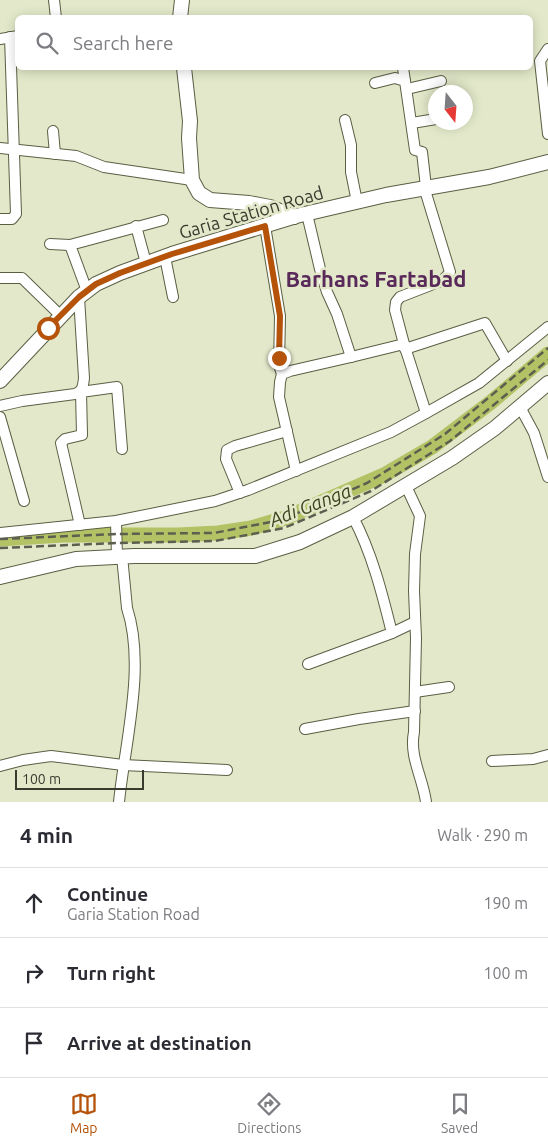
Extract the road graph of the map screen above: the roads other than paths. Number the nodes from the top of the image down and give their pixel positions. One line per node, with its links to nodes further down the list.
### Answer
1 (54, 0): 3 (street)
2 (182, 0): 4 (street)
3 (56, 15)
4 (180, 15)
5 (9, 37): 18 (street)
6 (548, 49): 16 (street)
7 (184, 70): 21 (street)
8 (403, 70): 11 (street)
9 (441, 81): 11 (street)
10 (375, 84): 11 (street)
11 (406, 85): 14 (street)
12 (345, 120): 23 (street)
13 (428, 120): 14 (street)
14 (412, 123): 22 (street)
15 (53, 131): 19 (street)
16 (548, 134)
17 (0, 148): 18 (street)
18 (13, 150): 19 (street); 25 (street)
19 (55, 154): 21 (street)
20 (548, 162): 22 (street, Garia Station Road)
21 (192, 180): 24 (street)
22 (425, 187): 23 (street, Garia Station Road); 38 (street)
23 (357, 202): 24 (street, Garia Station Road)
24 (301, 215): 28 (street, Garia Station Road); 39 (street)
25 (0, 219)
26 (162, 220): 27 (street)
27 (136, 226): 30 (street); 32 (street)
28 (265, 226): 31 (street, Garia Station Road); 41 (street)
29 (50, 244): 30 (street)
30 (70, 245): 34 (street)
31 (165, 257): 32 (street, Garia Station Road); 35 (street)
32 (146, 263): 34 (street, Garia Station Road)
33 (0, 278): 36 (street)
34 (83, 294): 36 (street, Garia Station Road); 44 (street)
35 (173, 298)
36 (61, 316): 42 (street, Garia Station Road)
37 (548, 327): 40 (street)
38 (404, 346): 39 (street); 40 (street); 47 (street)
39 (351, 357): 41 (street)
40 (507, 360): 47 (street)
41 (282, 374): 49 (street)
42 (1, 376)
43 (548, 383): 46 (street)
44 (81, 392): 45 (street); 50 (street); 58 (street)
45 (0, 406)
46 (520, 407): 52 (street); 53 (street)
47 (426, 413): 51 (street)
48 (0, 417): 55 (street)
49 (287, 431): 51 (street); 54 (street)
50 (122, 449)
51 (296, 471): 54 (street)
52 (548, 477)
53 (406, 486): 56 (street); 62 (street)
54 (240, 493): 57 (street)
55 (24, 501)
56 (353, 517): 60 (street); 63 (street)
57 (116, 521): 58 (street); 60 (street)
58 (80, 525): 59 (street)
59 (0, 533)
60 (120, 557): 61 (street); 71 (street)
61 (0, 577)
62 (415, 622): 63 (street); 66 (street)
63 (392, 633): 64 (street)
64 (308, 664)
65 (449, 687): 66 (street)
66 (415, 692): 67 (street)
67 (415, 711): 68 (street); 75 (street)
68 (305, 729)
69 (548, 755): 70 (street)
70 (492, 761)
71 (123, 765): 72 (street); 73 (street); 74 (street)
72 (0, 766)
73 (227, 770)
74 (119, 802)
75 (426, 802)

